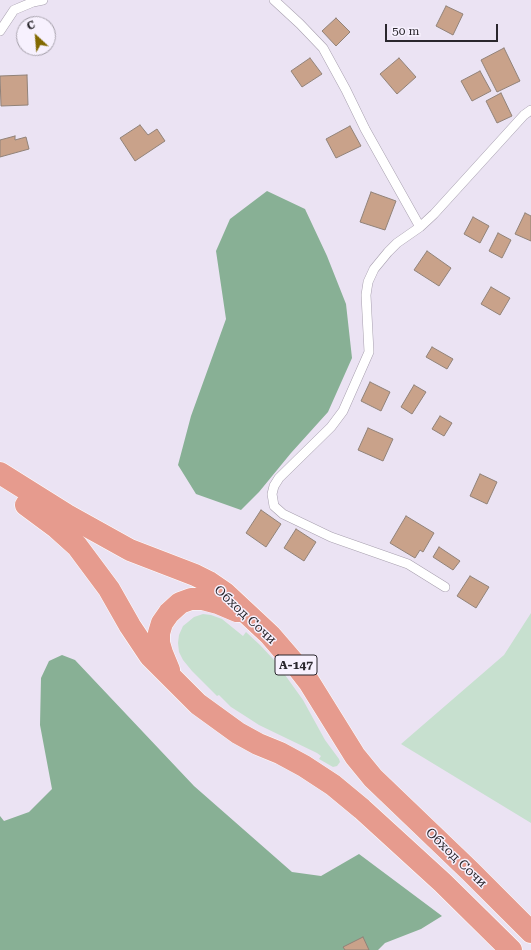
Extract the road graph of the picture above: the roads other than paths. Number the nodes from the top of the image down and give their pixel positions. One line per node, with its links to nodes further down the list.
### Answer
1 (43, 0): 3 (lane)
2 (274, 0): 5 (lane)
3 (0, 31)
4 (531, 110): 5 (lane)
5 (420, 227): 8 (lane)
6 (0, 473): 9 (highway, Обход Сочи / А-147)
7 (0, 488): 10 (highway, Обход Сочи / А-147)
8 (445, 587)
9 (249, 616): 10 (highway, А-147); 11 (highway, Обход Сочи / А-147)
10 (173, 679): 12 (highway, Обход Сочи / А-147)
11 (531, 932)
12 (511, 950)

